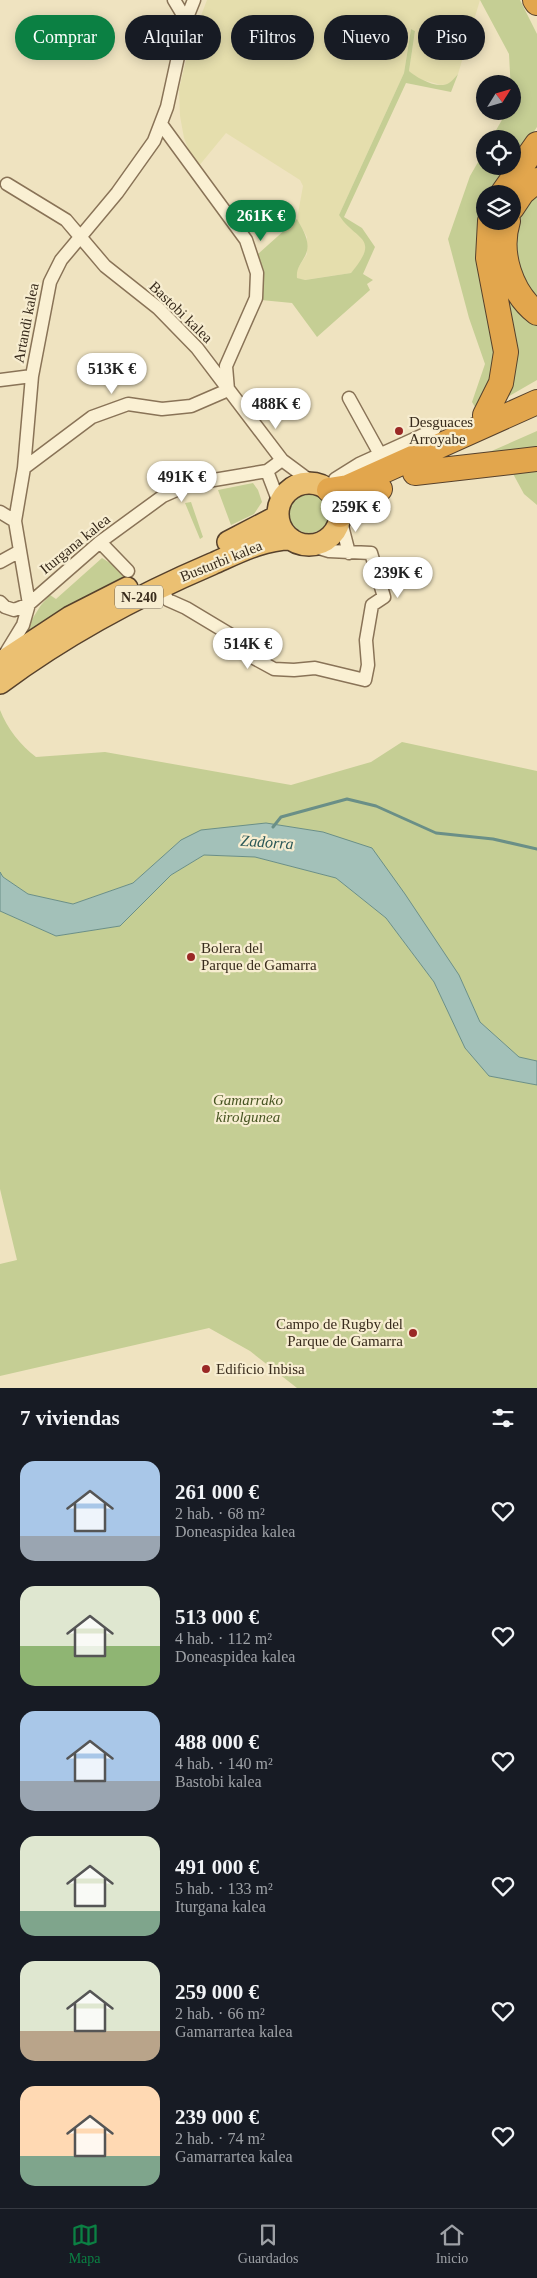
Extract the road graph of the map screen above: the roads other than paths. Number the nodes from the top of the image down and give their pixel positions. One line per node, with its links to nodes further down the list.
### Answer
1 (174, 0): 3 (street)
2 (194, 0): 4 (street, Artandi kalea)
3 (183, 15)
4 (188, 15)
5 (177, 60): 6 (street, Artandi kalea)
6 (160, 124): 14 (street, Artandi kalea); 19 (street)
7 (537, 144): 10 (highway)
8 (537, 180): 11 (highway)
9 (7, 184): 14 (street, Bastobi kalea)
10 (508, 185)
11 (521, 194)
12 (490, 230): 22 (highway)
13 (507, 230): 15 (highway)
14 (80, 237): 16 (street, Artandi kalea); 19 (street, Bastobi kalea)
15 (537, 313)
16 (32, 376): 17 (street); 28 (street, Artandi kalea)
17 (0, 380)
18 (537, 386): 22 (highway)
19 (228, 390): 27 (street, Bastobi kalea); 28 (street)
20 (349, 398): 25 (street)
21 (537, 402): 24 (highway, N-240)
22 (485, 415): 24 (highway)
23 (537, 418): 30 (highway, N-240)
24 (444, 434): 25 (street); 31 (highway, N-240)
25 (381, 456): 31 (street)
26 (537, 459): 30 (highway)
27 (282, 460): 29 (street, Iturgana kalea); 31 (street, Bastobi kalea)
28 (24, 468): 35 (street, Artandi kalea)
29 (267, 471): 32 (street); 36 (street, Iturgana kalea)
30 (415, 473): 34 (highway, N-240)
31 (325, 487): 32 (highway, N-240); 34 (highway)
32 (279, 510): 37 (highway); 45 (highway, Busturbi kalea / N-240)
33 (0, 512): 35 (street)
34 (340, 516): 37 (highway, N-240); 39 (street)
35 (15, 521): 38 (street, Artandi kalea)
36 (100, 542): 41 (street); 44 (street, Iturgana kalea)
37 (300, 542): 39 (street); 42 (highway, Busturbi kalea / N-240)
38 (20, 551): 40 (street); 44 (street, Artandi kalea)
39 (349, 553): 42 (street)
40 (0, 562)
41 (128, 571)
42 (162, 591): 46 (highway, Busturbi kalea / N-240)
43 (0, 602): 44 (street)
44 (29, 604): 45 (street, Artandi kalea)
45 (0, 663)
46 (0, 683)

